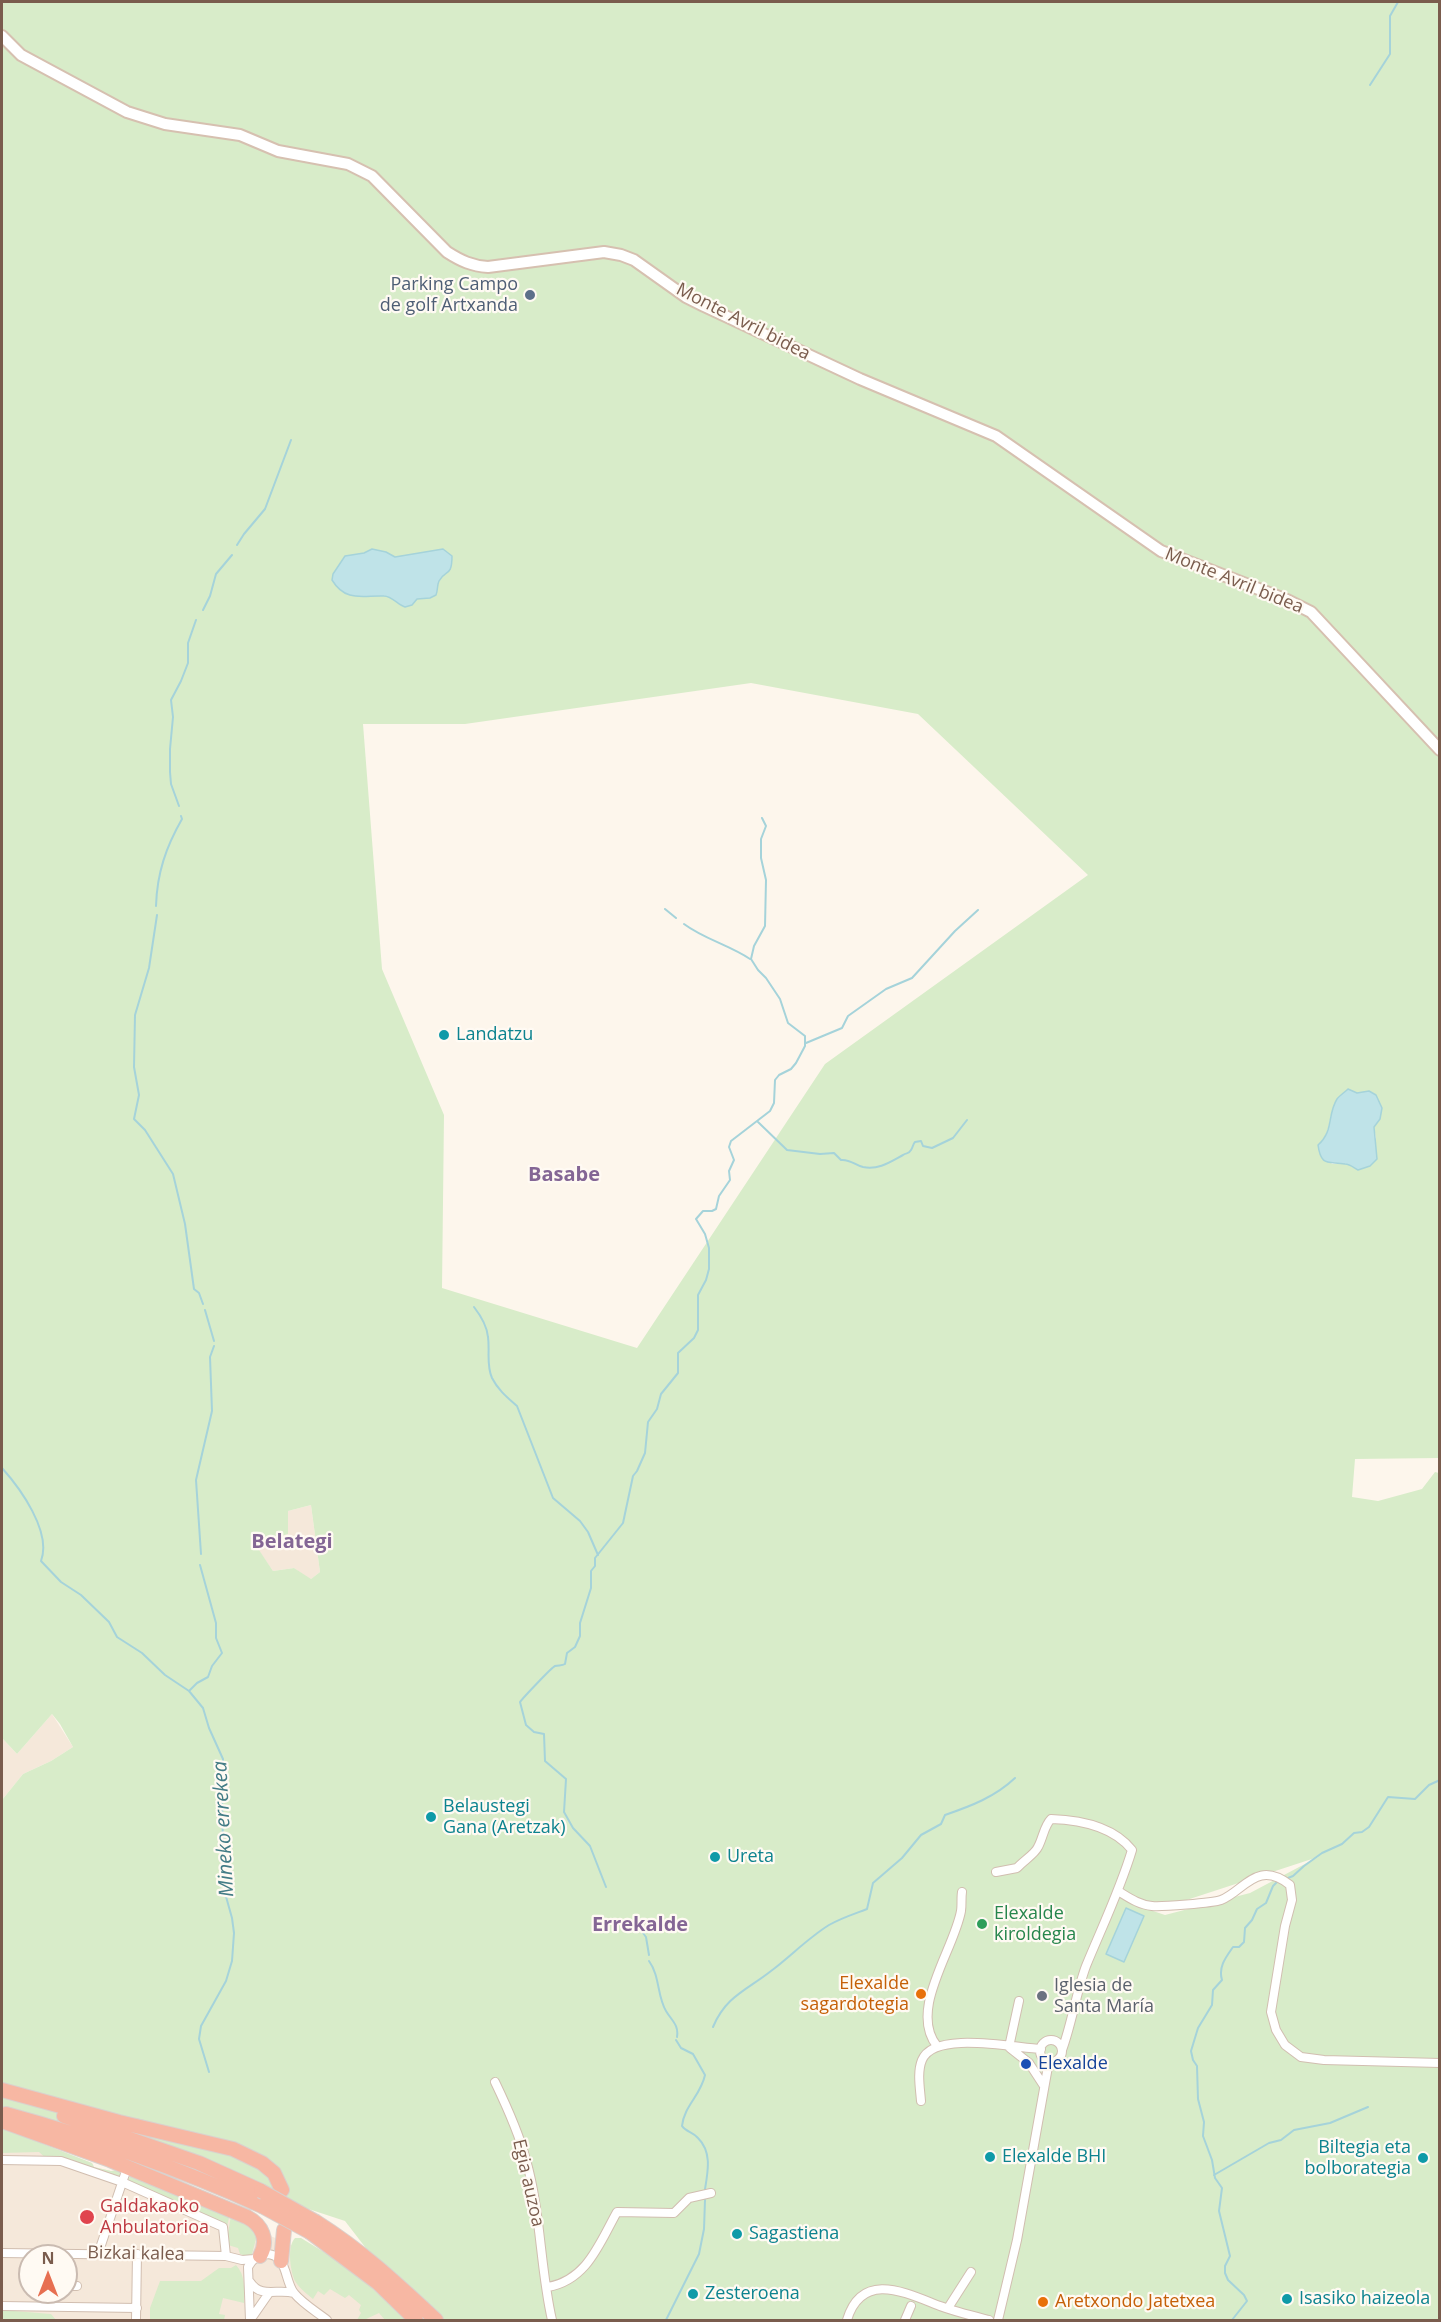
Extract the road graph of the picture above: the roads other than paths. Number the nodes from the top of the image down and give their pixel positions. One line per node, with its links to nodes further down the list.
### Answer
1 (2, 36): 2 (street, Monte Avril bidea)
2 (1440, 750)
3 (996, 1872): 4 (street)
4 (1118, 1891): 9 (street); 12 (street)
5 (962, 1892): 7 (street)
6 (1018, 2001): 8 (street)
7 (937, 2046): 8 (street); 17 (street)
8 (1009, 2047): 10 (street); 11 (street)
9 (1062, 2050): 10 (street); 10 (street)
10 (1044, 2056): 11 (street); 14 (street)
11 (1029, 2062): 14 (street)
12 (1440, 2063)
13 (495, 2082): 38 (street, Egia auzoa)
14 (1044, 2086): 54 (street)
15 (2, 2090): 22 (highway)
16 (2, 2097): 24 (highway, bridge)
17 (921, 2101)
18 (2, 2112): 24 (highway, bridge)
19 (2, 2121): 32 (highway)
20 (2, 2160): 21 (street)
21 (123, 2178): 29 (street); 31 (street)
22 (282, 2190)
23 (711, 2193): 38 (street)
24 (313, 2227): 48 (highway); 49 (highway)
25 (285, 2230): 33 (highway)
26 (2, 2253): 27 (street, Bizkai kalea)
27 (18, 2253)
28 (78, 2254): 29 (street, Bizkai kalea)
29 (98, 2254): 30 (street, Bizkai kalea)
30 (137, 2254): 31 (street, Bizkai kalea); 43 (street)
31 (230, 2257): 32 (street, Bizkai kalea); 34 (street)
32 (257, 2258): 33 (street, Bizkai kalea); 34 (street)
33 (281, 2261): 36 (street)
34 (248, 2271): 37 (street)
35 (971, 2272): 44 (street)
36 (286, 2276): 39 (street); 40 (street)
37 (248, 2280): 39 (street); 46 (street)
38 (548, 2287): 50 (street, Egia auzoa)
39 (272, 2292): 40 (street); 46 (street)
40 (294, 2293): 47 (street)
41 (2, 2306): 43 (street)
42 (911, 2306): 52 (street)
43 (136, 2308): 45 (street)
44 (948, 2308): 51 (street); 53 (street)
45 (136, 2320)
46 (250, 2320)
47 (327, 2320)
48 (416, 2320)
49 (436, 2320)
50 (552, 2320)
51 (847, 2320)
52 (905, 2320)
53 (989, 2320)
54 (998, 2320)

